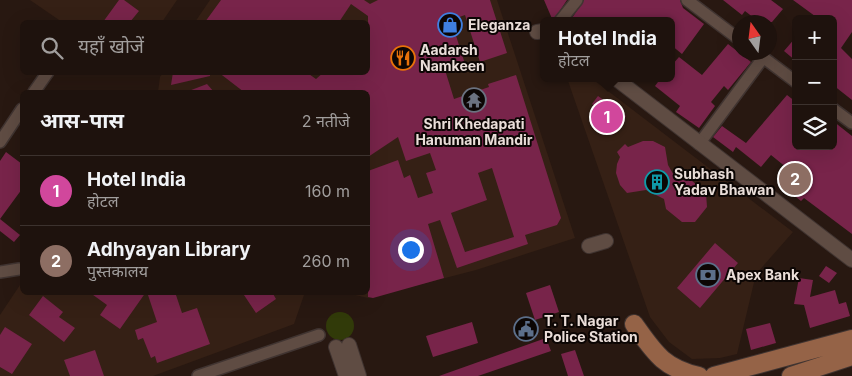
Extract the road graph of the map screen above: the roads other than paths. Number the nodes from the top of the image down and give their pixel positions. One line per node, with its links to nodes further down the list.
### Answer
1 (577, 0): 3 (street)
2 (687, 0): 4 (street)
3 (563, 17)
4 (732, 34)
5 (757, 60): 15 (street)
6 (767, 60): 8 (street)
7 (46, 75): 10 (street)
8 (792, 79)
9 (620, 82): 15 (street)
10 (35, 90)
11 (20, 112): 14 (street)
12 (837, 112): 13 (street)
13 (852, 123)
14 (0, 142)
15 (699, 144): 18 (street)
16 (606, 241): 17 (street)
17 (589, 246)
18 (852, 260)
19 (18, 269): 20 (street)
20 (0, 272)
21 (634, 324): 28 (main road)
22 (318, 335): 25 (street)
23 (852, 339): 29 (main road)
24 (852, 356): 30 (main road)
25 (198, 376)
26 (346, 376): 27 (street)
27 (359, 376)
28 (699, 376)
29 (714, 376)
30 (791, 376)

